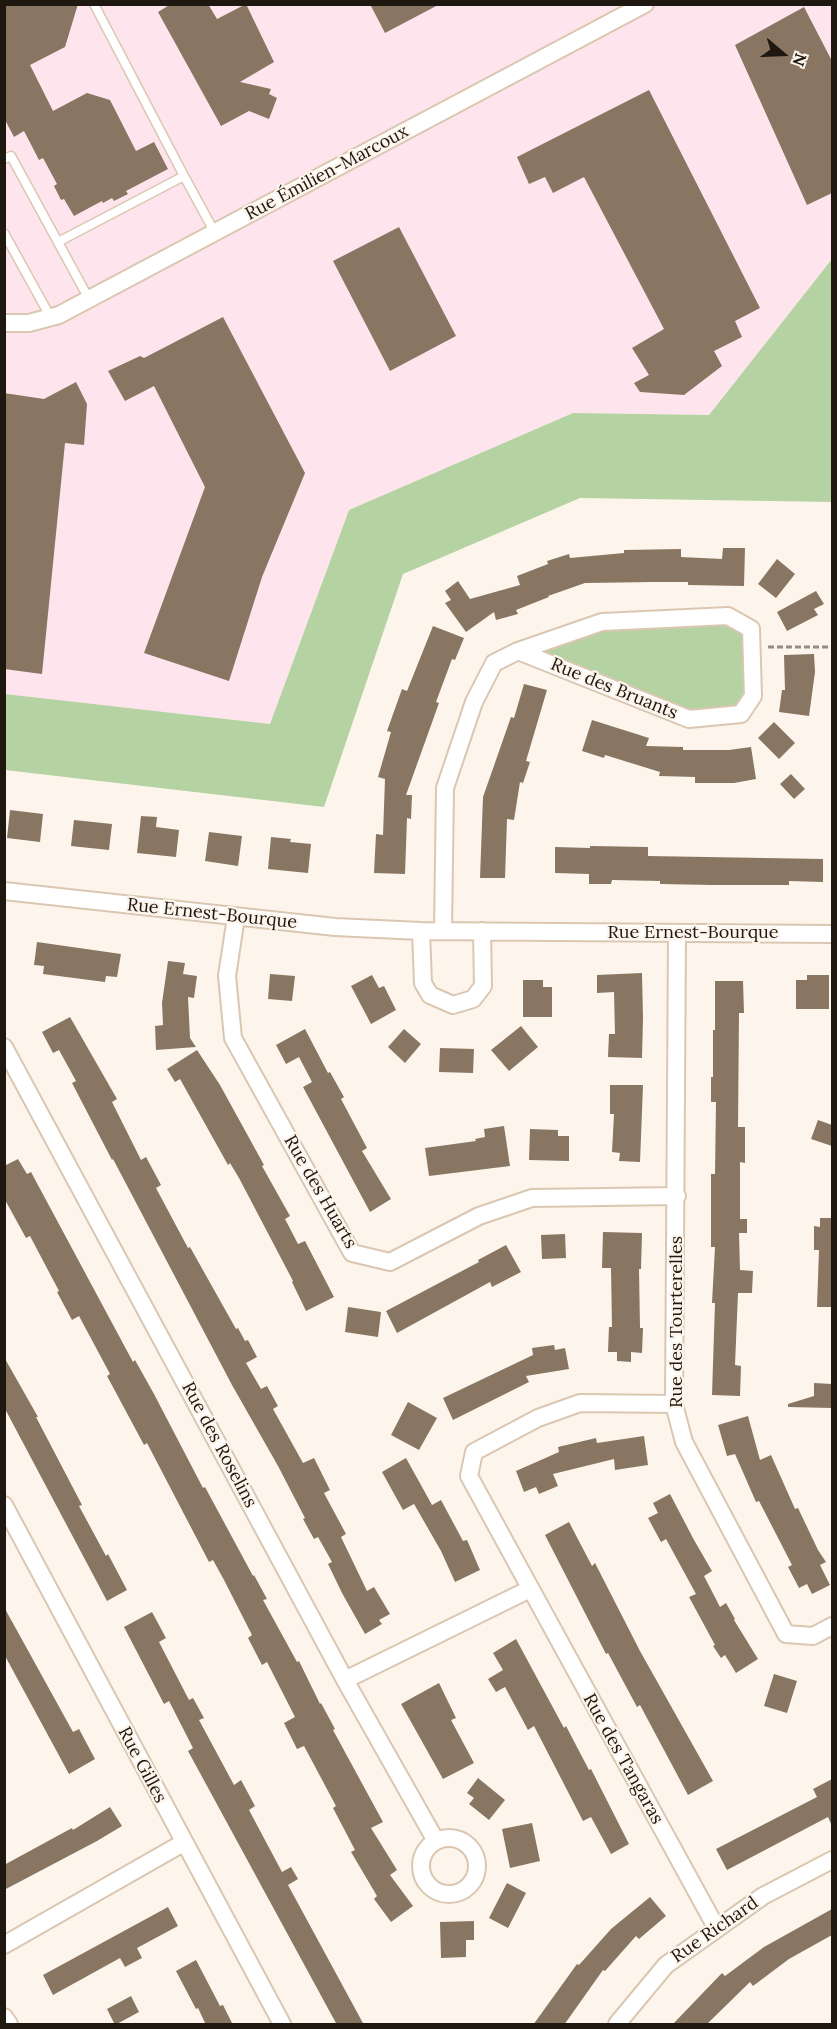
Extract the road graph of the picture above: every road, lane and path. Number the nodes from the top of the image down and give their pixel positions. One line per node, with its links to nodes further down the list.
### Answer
1 (94, 4): 4 (lane)
2 (645, 4): 6 (street, Rue Émilien-Marcoux)
3 (4, 159): 7 (lane)
4 (184, 176): 6 (lane); 7 (lane)
5 (4, 233): 9 (lane)
6 (215, 233): 8 (street, Rue Émilien-Marcoux)
7 (58, 242): 8 (lane)
8 (90, 300): 9 (street, Rue Émilien-Marcoux)
9 (51, 318): 10 (street, Rue Émilien-Marcoux)
10 (4, 323)
11 (753, 647): 12 (path); 13 (street, Rue des Bruants); 13 (street, Rue des Bruants)
12 (832, 647)
13 (518, 651): 17 (street, Rue des Bruants)
14 (5, 892): 15 (street, Rue Ernest-Bourque)
15 (236, 917): 16 (street, Rue Ernest-Bourque); 22 (street, Rue des Huarts)
16 (421, 931): 17 (street, Rue Ernest-Bourque); 18 (street)
17 (442, 931): 18 (street, Rue Ernest-Bourque)
18 (482, 931): 19 (street, Rue Ernest-Bourque)
19 (677, 934): 20 (street, Rue Ernest-Bourque); 22 (street, Rue des Tourterelles)
20 (832, 934)
21 (4, 1047): 27 (street, Rue des Roselins)
22 (677, 1196): 23 (street, Rue des Tourterelles)
23 (674, 1404): 25 (street, Rue des Tangaras); 26 (street, Rue des Tourterelles)
24 (4, 1505): 29 (street, Rue Gilles)
25 (530, 1589): 27 (street); 31 (street, Rue des Tangaras)
26 (832, 1626)
27 (345, 1680): 28 (street, Rue des Roselins)
28 (436, 1841)
29 (183, 1843): 32 (street); 35 (street, Rue Gilles)
30 (832, 1860): 31 (street, Rue Richard)
31 (717, 1929): 36 (street, Rue Richard)
32 (4, 1945)
33 (4, 2017): 34 (street)
34 (9, 2025)
35 (282, 2025)
36 (617, 2025)

